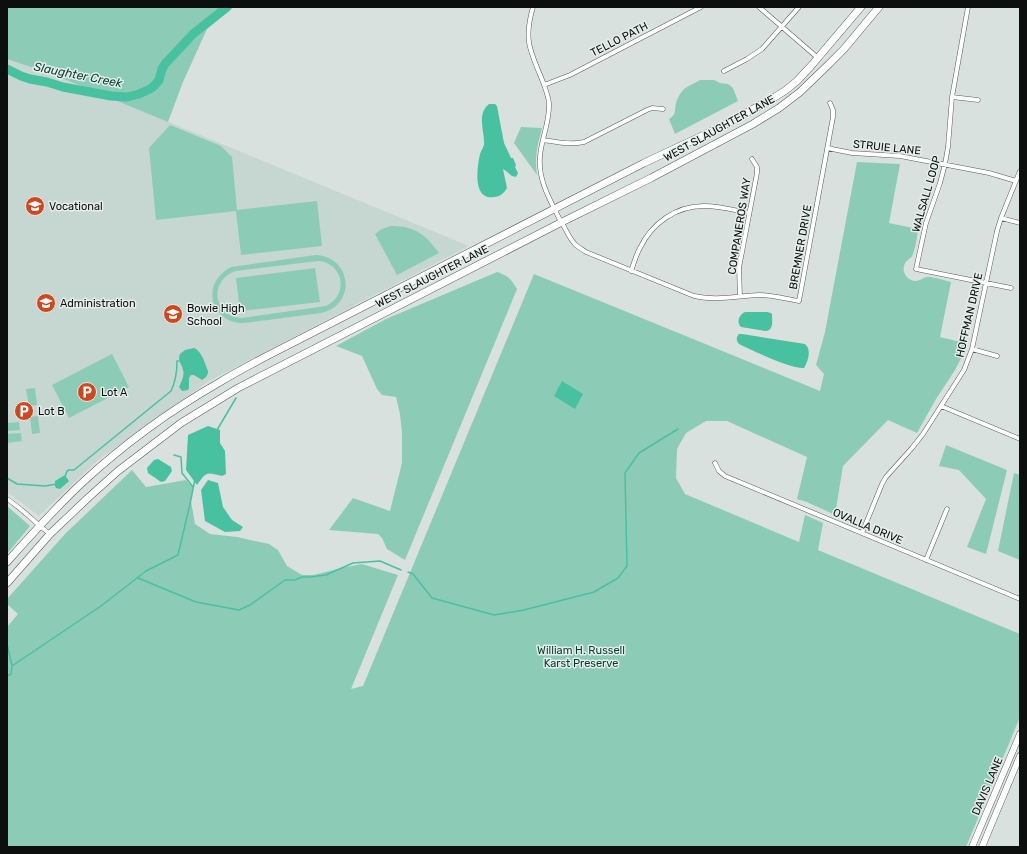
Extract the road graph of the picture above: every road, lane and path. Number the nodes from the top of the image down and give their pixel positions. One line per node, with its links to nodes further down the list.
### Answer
1 (533, 7): 11 (street, BREMNER DRIVE)
2 (701, 7): 11 (street, TELLO PATH)
3 (759, 7): 8 (street)
4 (799, 7): 8 (street)
5 (861, 7): 9 (main road, WEST SLAUGHTER LANE)
6 (879, 7): 17 (main road, WEST SLAUGHTER LANE)
7 (968, 7): 12 (street, WALSALL LOOP)
8 (782, 27): 9 (street); 10 (street)
9 (818, 58): 16 (main road, WEST SLAUGHTER LANE)
10 (724, 71)
11 (544, 85): 18 (street, BREMNER DRIVE)
12 (952, 97): 13 (street); 21 (street, WALSALL LOOP)
13 (978, 100)
14 (830, 103): 19 (street, BREMNER DRIVE)
15 (663, 109): 18 (street)
16 (726, 125): 17 (main road); 24 (main road, WEST SLAUGHTER LANE)
17 (731, 136): 27 (main road, WEST SLAUGHTER LANE)
18 (543, 140): 24 (street, BREMNER DRIVE)
19 (827, 148): 21 (street, STRUIE LANE); 32 (street, BREMNER DRIVE)
20 (752, 159): 25 (street, COMPANEROS WAY)
21 (945, 164): 23 (street, STRUIE LANE); 30 (street, WALSALL LOOP)
22 (1020, 171): 23 (street, HOFFMAN DRIVE)
23 (1016, 181): 26 (street, HOFFMAN DRIVE)
24 (555, 209): 27 (street, BREMNER DRIVE); 35 (main road, WEST SLAUGHTER LANE)
25 (749, 213): 29 (street); 32 (street, COMPANEROS WAY)
26 (1001, 218): 28 (street); 30 (street, HOFFMAN DRIVE)
27 (562, 222): 29 (street, BREMNER DRIVE); 36 (main road, WEST SLAUGHTER LANE)
28 (1020, 224)
29 (632, 271): 32 (street, BREMNER DRIVE)
30 (985, 283): 31 (street); 33 (street, HOFFMAN DRIVE)
31 (1011, 288)
32 (740, 296)
33 (972, 350): 34 (street); 37 (street, HOFFMAN DRIVE)
34 (997, 356)
35 (232, 376): 36 (main road); 42 (main road, WEST SLAUGHTER LANE)
36 (238, 388): 44 (main road, WEST SLAUGHTER LANE)
37 (941, 406): 38 (street); 43 (street, HOFFMAN DRIVE)
38 (1020, 439)
39 (715, 463): 43 (street, OVALLA DRIVE)
40 (7, 499): 42 (street)
41 (947, 508): 45 (street)
42 (39, 526): 44 (street); 46 (main road, WEST SLAUGHTER LANE)
43 (862, 533): 45 (street, OVALLA DRIVE)
44 (50, 534): 47 (main road, WEST SLAUGHTER LANE)
45 (926, 560): 48 (street, OVALLA DRIVE)
46 (7, 562)
47 (7, 584)
48 (1020, 598)
49 (1020, 734): 51 (main road, DAVIS LANE)
50 (1020, 756): 52 (main road, DAVIS LANE)
51 (972, 847)
52 (982, 847)

